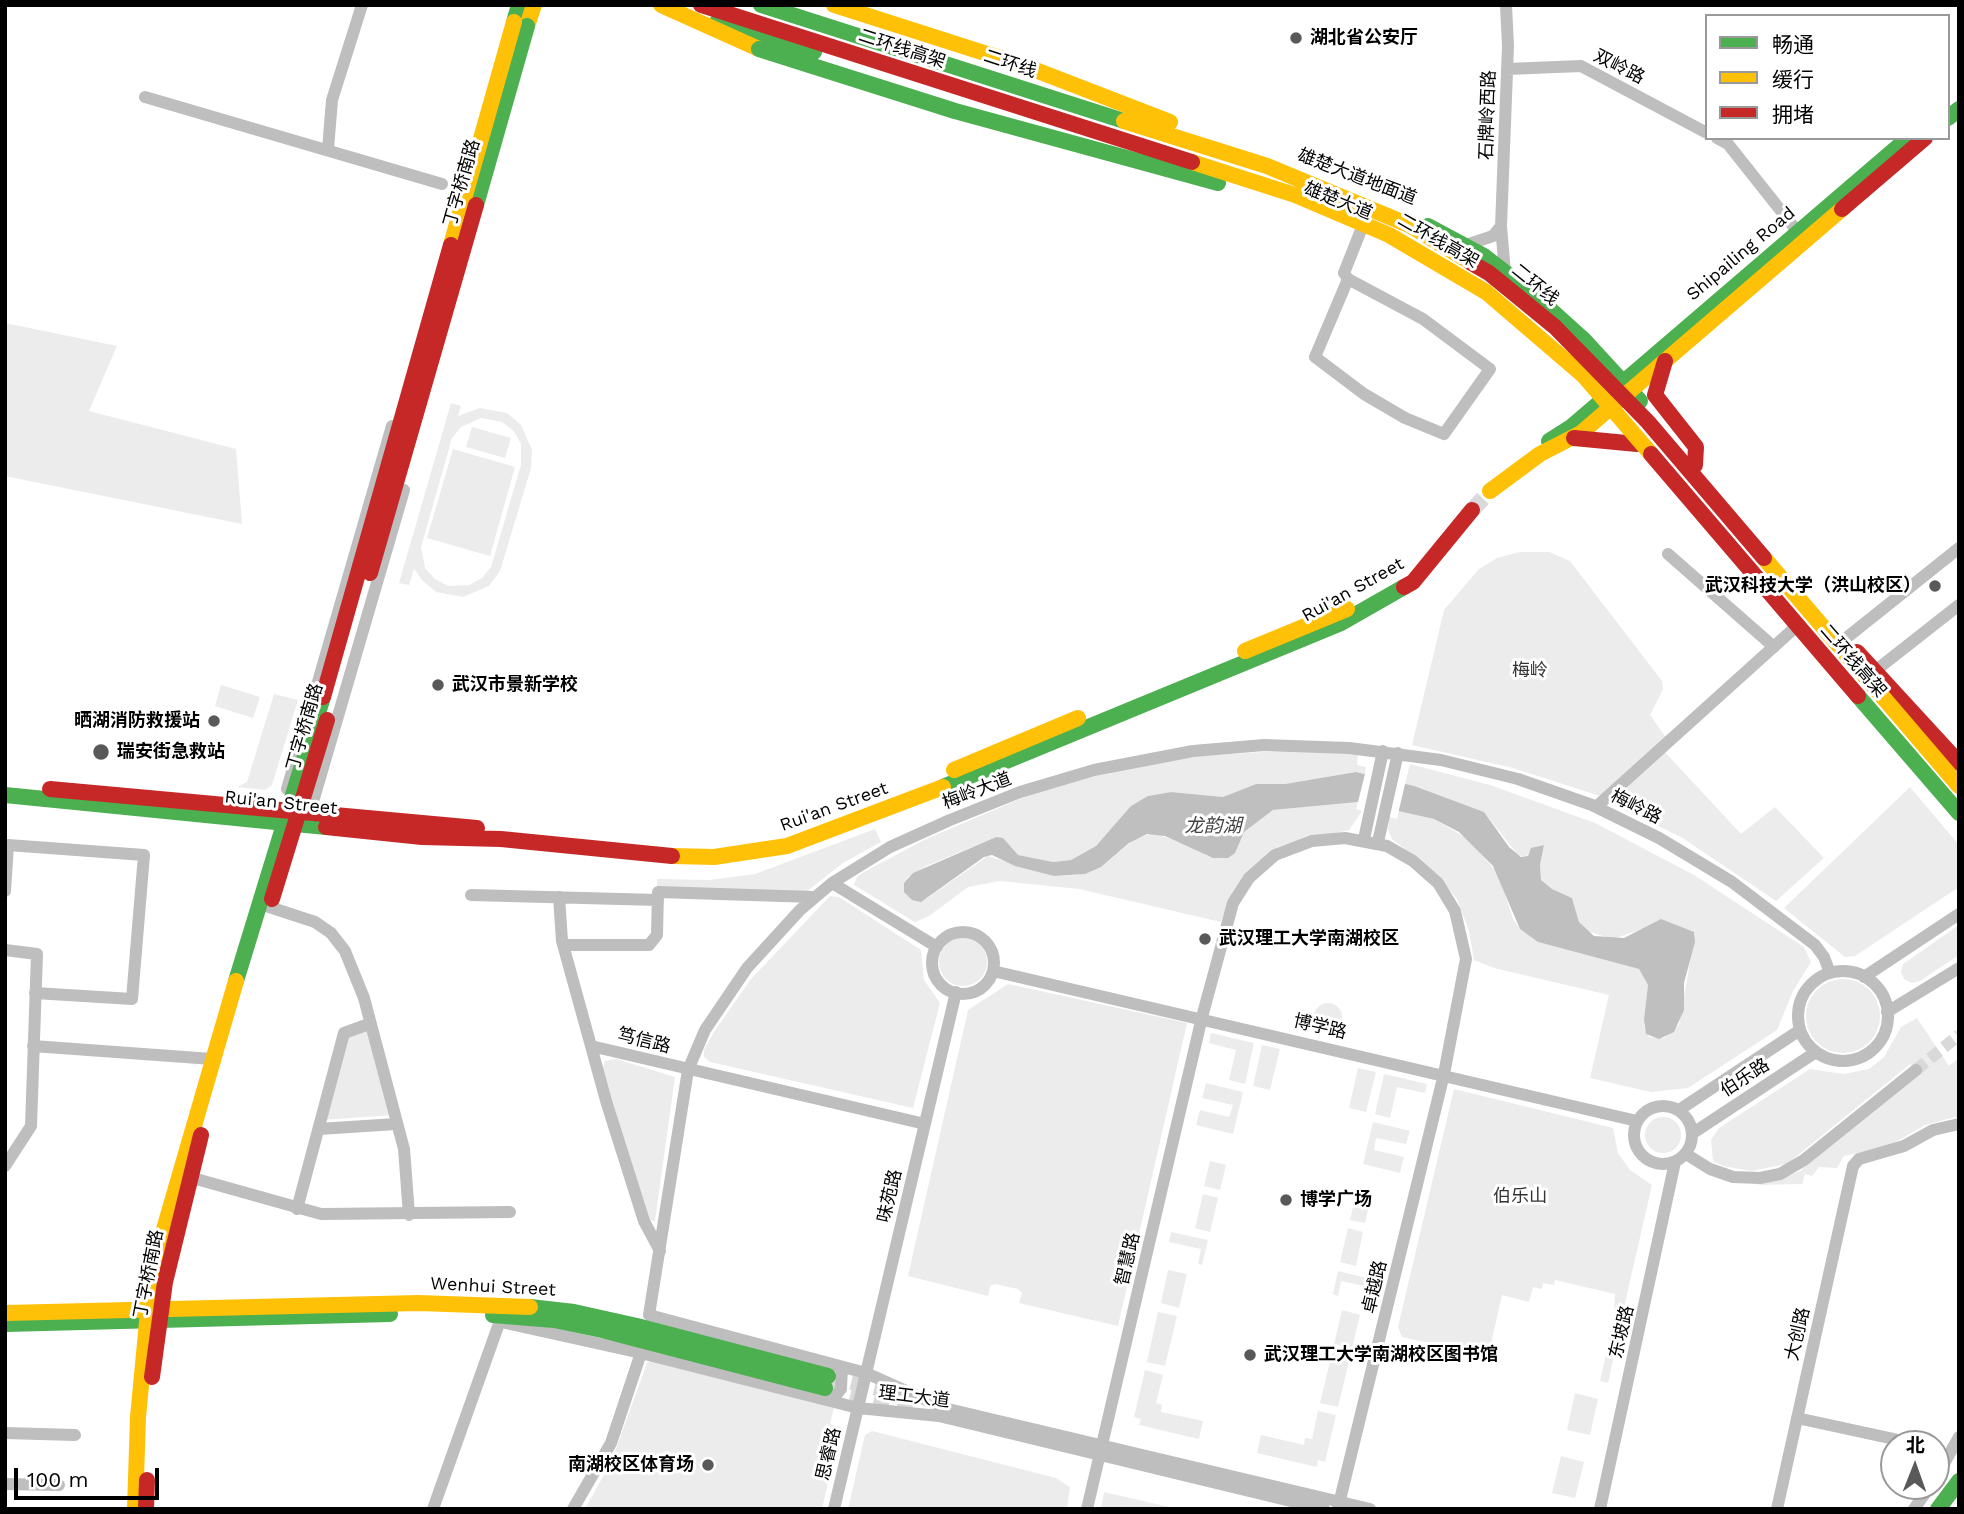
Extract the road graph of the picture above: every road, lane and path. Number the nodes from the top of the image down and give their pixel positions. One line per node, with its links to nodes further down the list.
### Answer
1 (362, 5): 17 (street)
2 (519, 5): 10 (main road, 丁字桥南路)
3 (534, 5): 10 (main road, 丁字桥南路)
4 (663, 5): 21 (main road, 雄楚大道); 28 (main road, bridge)
5 (701, 5): 28 (main road, 二环线高架, bridge)
6 (761, 5): 18 (main road, 二环线, bridge)
7 (789, 5): 23 (main road, 雄楚大道地面道)
8 (834, 5): 18 (main road, bridge)
9 (1506, 5): 11 (street, 石牌岭西路)
10 (521, 24): 51 (main road, 丁字桥南路, bridge)
11 (1507, 69): 13 (street, 双岭路); 20 (street, 石牌岭西路)
12 (145, 97): 17 (street)
13 (1705, 132)
14 (1721, 140): 22 (street)
15 (1906, 140): 22 (main road, Shipailing Road)
16 (1923, 140): 26 (main road, Shipailing Road)
17 (328, 149): 19 (street)
18 (1267, 166): 46 (main road, 二环线, bridge)
19 (442, 184)
20 (1501, 226): 23 (street); 24 (street, 石牌岭西路)
21 (1361, 230): 25 (street); 28 (main road, 雄楚大道)
22 (1797, 231): 27 (main road, Shipailing Road)
23 (1466, 245): 24 (main road, 雄楚大道地面道)
24 (1505, 273): 27 (main road, 雄楚大道地面道)
25 (1348, 279): 25 (street)
26 (1665, 361): 27 (main road, Shipailing Road); 32 (main road)
27 (1627, 385): 28 (main road, Shipailing Road); 32 (main road, 雄楚大道地面道)
28 (1609, 409): 30 (main road); 30 (main road); 31 (main road, 雄楚大道); 50 (main road, 二环线高架, bridge)
29 (391, 426): 33 (street)
30 (1574, 438): 31 (main road)
31 (1637, 444): 38 (main road, 雄楚大道)
32 (1695, 465): 39 (main road, 雄楚大道地面道)
33 (375, 483): 51 (street); 51 (street)
34 (1469, 508): 51 (main road, Rui'an Street)
35 (1959, 548): 39 (street)
36 (1668, 554): 40 (street)
37 (1959, 605): 41 (street)
38 (1798, 624): 40 (street); 48 (main road, 雄楚大道)
39 (1845, 639): 41 (main road, 雄楚大道地面道)
40 (1774, 647): 49 (street)
41 (1875, 671): 44 (main road, 雄楚大道地面道)
42 (1383, 751): 43 (street, 梅岭路); 52 (street); 54 (street, 梅岭大道)
43 (1398, 753): 49 (street, 梅岭路); 53 (street)
44 (1959, 763)
45 (5, 785): 51 (main road, Rui'an Street)
46 (1959, 786)
47 (5, 795): 51 (main road, Rui'an Street)
48 (1959, 806)
49 (1596, 807): 67 (street, 梅岭路)
50 (1959, 813)
51 (293, 814): 60 (main road, 丁字桥南路)
52 (1364, 839): 53 (street, 卓越路); 72 (street, 智慧路)
53 (1378, 842): 81 (street, 卓越路)
54 (832, 883): 58 (street, 梅岭大道); 63 (street)
55 (5, 891): 70 (street)
56 (471, 895): 57 (street)
57 (559, 897): 59 (street); 62 (street)
58 (813, 897): 59 (street); 79 (street, 梅岭大道)
59 (658, 900): 62 (street)
60 (265, 905): 73 (street); 78 (main road, 丁字桥南路); 92 (main road, 丁字桥南路)
61 (1959, 914): 68 (street)
62 (563, 945): 76 (street)
63 (937, 947): 66 (street); 69 (street)
64 (5, 950): 70 (street)
65 (1959, 968): 71 (street)
66 (993, 971): 69 (street); 72 (street, 博学路)
67 (1830, 973): 68 (street); 74 (street)
68 (1864, 977): 71 (street)
69 (956, 992): 85 (street, 味苑路)
70 (35, 993): 75 (street)
71 (1887, 1012): 77 (street)
72 (1202, 1017): 81 (street, 博学路); 112 (street, 智慧路)
73 (369, 1024): 84 (street); 87 (street)
74 (1800, 1030): 77 (street); 82 (street, 伯乐路)
75 (33, 1046): 78 (street); 91 (street)
76 (591, 1046): 79 (street, 笃信路); 96 (street)
77 (1816, 1052): 88 (street, 伯乐路)
78 (212, 1059): 92 (main road, 丁字桥南路)
79 (688, 1070): 85 (street, 笃信路); 96 (street, 梅岭大道)
80 (1916, 1070): 89 (street)
81 (1444, 1074): 83 (street, 博学路); 117 (street, 卓越路)
82 (1679, 1110): 83 (street); 88 (street)
83 (1637, 1121): 90 (street)
84 (396, 1124): 87 (street); 95 (street)
85 (925, 1124): 104 (street, 味苑路)
86 (1959, 1124): 107 (street, 大创路)
87 (319, 1129): 93 (street)
88 (1693, 1133): 89 (street)
89 (1686, 1154): 90 (street)
90 (1672, 1163): 126 (street, 东坡路); 127 (street, 东坡路)
91 (5, 1166)
92 (184, 1175): 93 (street); 98 (main road, 丁字桥南路)
93 (297, 1209): 95 (street)
94 (510, 1212): 95 (street)
95 (409, 1215)
96 (660, 1251): 99 (street, 梅岭大道)
97 (5, 1314): 98 (main road)
98 (153, 1315): 100 (main road, Wenhui Street); 101 (main road); 105 (main road, Wenhui Street); 118 (main road, 丁字桥南路); 119 (main road, 丁字桥南路)
99 (649, 1315): 103 (street, 理工大道)
100 (501, 1319): 102 (street, 理工大道); 105 (main road, Wenhui Street); 120 (street)
101 (5, 1324)
102 (641, 1353): 105 (street, 理工大道); 121 (street)
103 (842, 1367): 104 (street, 理工大道); 105 (street)
104 (866, 1373): 106 (street, 味苑路); 112 (street, 理工大道)
105 (828, 1388): 106 (street, 理工大道)
106 (858, 1408): 112 (street, 理工大道); 122 (street, 思睿路)
107 (1797, 1418): 110 (street); 128 (street, 大创路)
108 (5, 1433): 109 (street)
109 (75, 1435)
110 (1880, 1436)
111 (1959, 1437): 113 (street)
112 (1101, 1451): 117 (street, 理工大道); 123 (street, 智慧路); 124 (street, 理工大道)
113 (1950, 1453)
114 (1959, 1481): 129 (main road)
115 (5, 1484): 116 (street)
116 (59, 1485)
117 (1339, 1505): 125 (street, 理工大道)
118 (135, 1509)
119 (146, 1509)
120 (433, 1509)
121 (573, 1509)
122 (834, 1509)
123 (1087, 1509)
124 (1324, 1509)
125 (1370, 1509)
126 (1592, 1509)
127 (1600, 1509)
128 (1777, 1509)
129 (1938, 1509)

